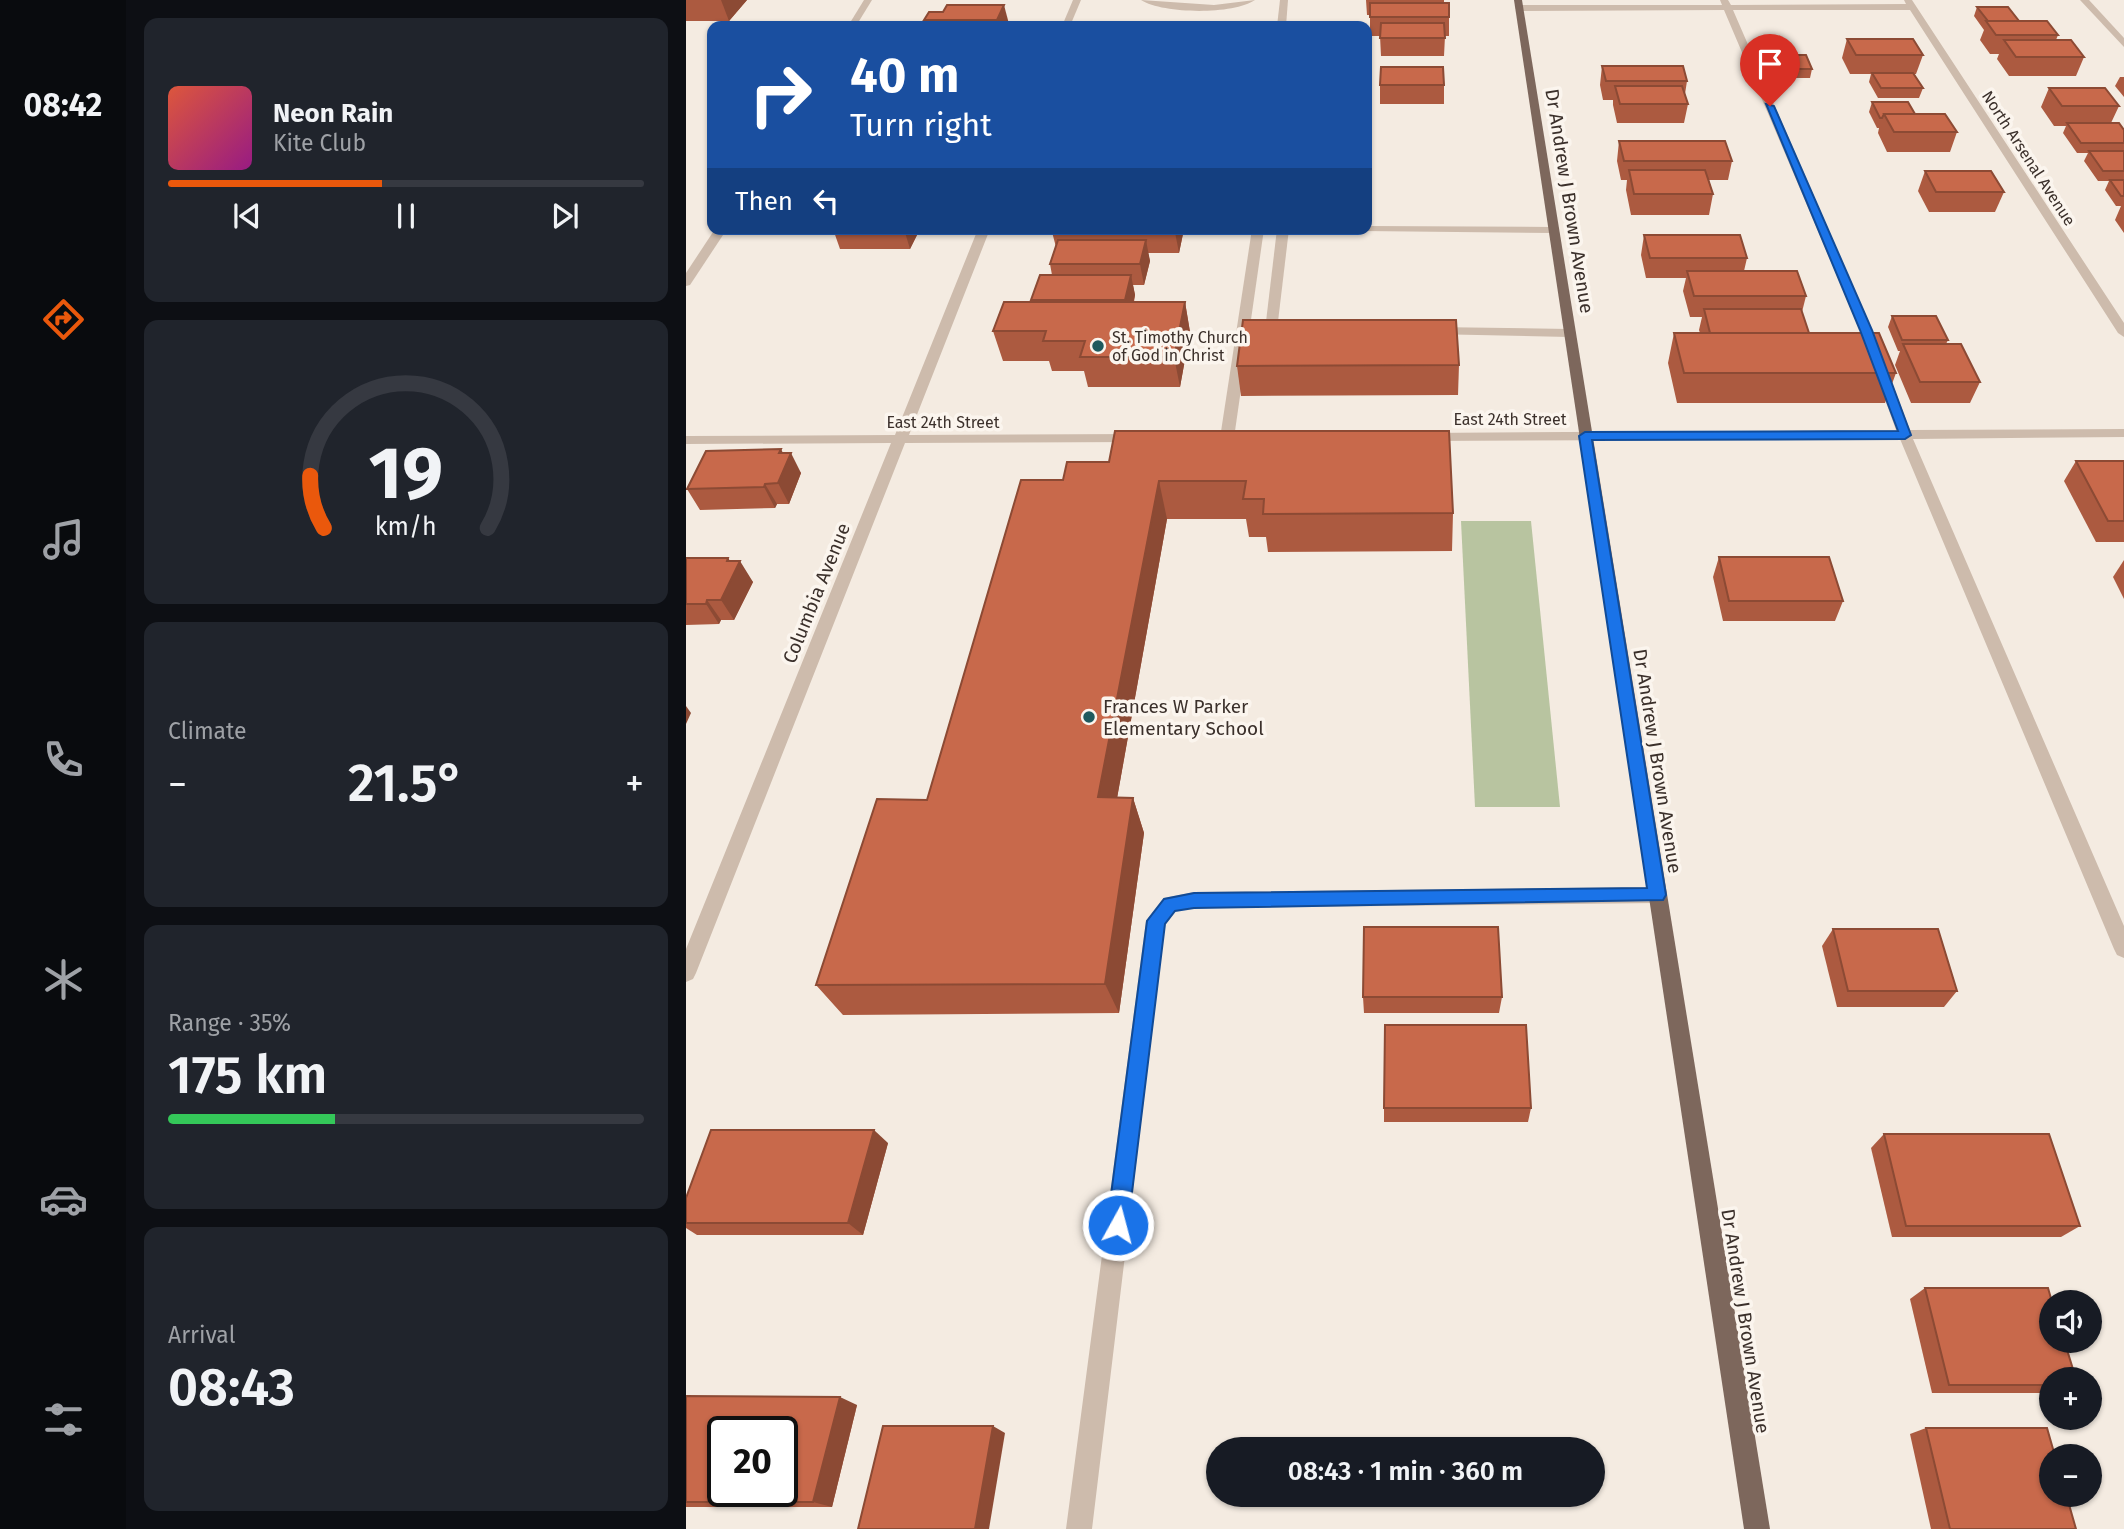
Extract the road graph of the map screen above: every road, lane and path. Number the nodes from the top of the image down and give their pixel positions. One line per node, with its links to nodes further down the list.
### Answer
1 (868, 0): 10 (street)
2 (1077, 0): 11 (street)
3 (1145, 0): 4 (street)
4 (1251, 0)
5 (1284, 0): 12 (street)
6 (2084, 0): 13 (street)
7 (1518, 4): 8 (street); 15 (main road, Dr Andrew J Brown Avenue)
8 (1725, 4): 9 (street); 26 (street)
9 (1910, 4): 24 (street, North Arsenal Avenue)
10 (855, 21)
11 (1068, 21)
12 (1282, 21)
13 (2124, 44)
14 (1372, 229): 15 (street)
15 (1553, 230): 23 (main road, Dr Andrew J Brown Avenue)
16 (717, 235): 20 (street)
17 (983, 235): 32 (street, Columbia Avenue)
18 (1257, 235): 21 (street)
19 (1283, 235): 21 (street)
20 (686, 282)
21 (1243, 330): 30 (street)
22 (1421, 331): 23 (street)
23 (1569, 333): 27 (main road, Dr Andrew J Brown Avenue)
24 (2124, 333)
25 (2124, 433): 26 (street, East 24th Street)
26 (1905, 435): 27 (street, East 24th Street); 34 (street)
27 (1585, 436): 28 (street, East 24th Street); 33 (main road, Dr Andrew J Brown Avenue)
28 (1408, 437)
29 (1146, 438): 32 (street, East 24th Street)
30 (1227, 438)
31 (686, 440): 32 (street, East 24th Street)
32 (900, 440): 35 (street, Columbia Avenue)
33 (1657, 895): 36 (street); 37 (main road, Dr Andrew J Brown Avenue)
34 (2124, 949)
35 (686, 973)
36 (1079, 1529)
37 (1757, 1529)

